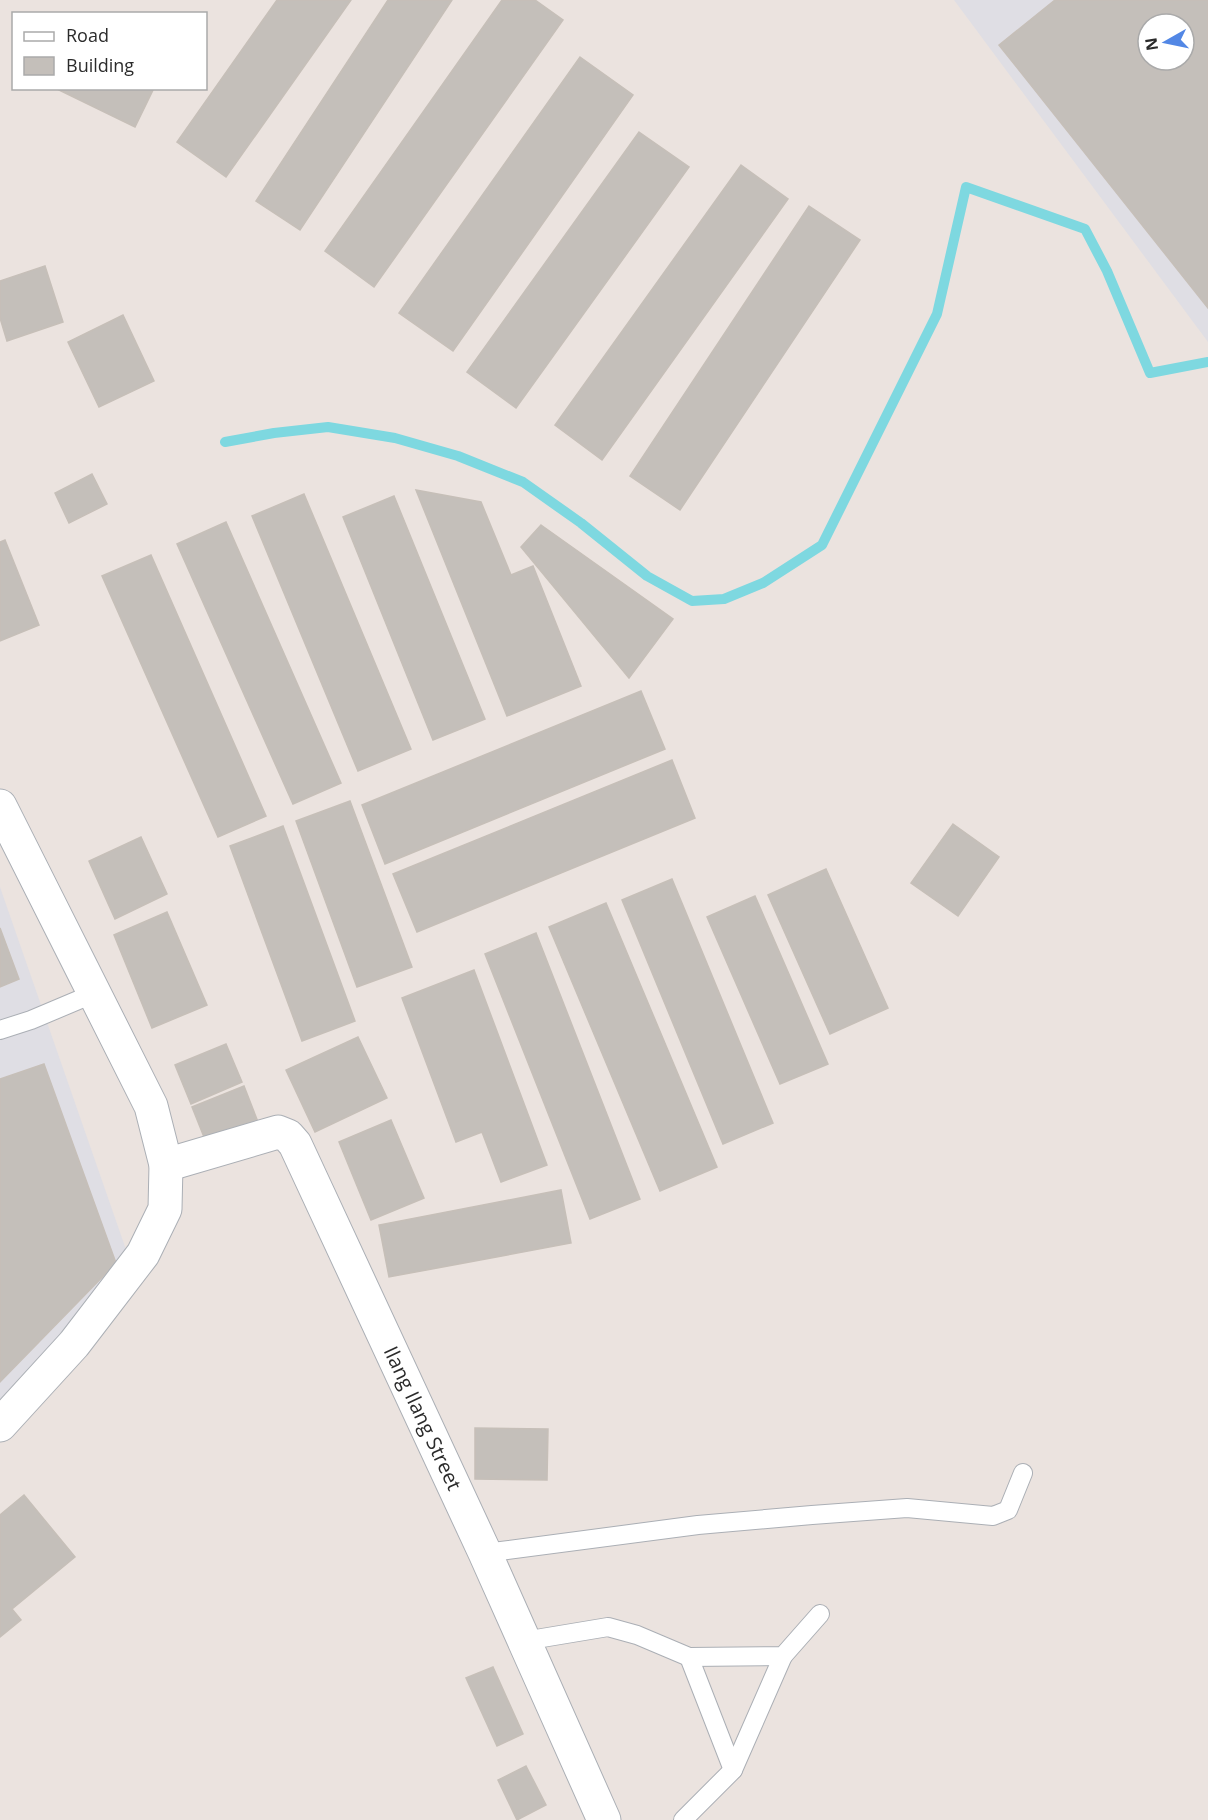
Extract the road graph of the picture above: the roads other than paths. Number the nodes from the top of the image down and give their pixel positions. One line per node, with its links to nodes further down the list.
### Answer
1 (0, 806): 2 (street)
2 (95, 993): 3 (lane); 4 (street)
3 (0, 1030)
4 (166, 1165): 5 (street); 7 (street, Ilang Ilang Street)
5 (0, 1425)
6 (1023, 1473): 7 (lane)
7 (485, 1553): 9 (street, Ilang Ilang Street)
8 (820, 1614): 10 (lane)
9 (524, 1641): 11 (lane); 13 (street, Ilang Ilang Street)
10 (783, 1656): 11 (lane); 12 (lane)
11 (690, 1657): 12 (lane)
12 (733, 1770): 14 (lane)
13 (604, 1820)
14 (683, 1820)

